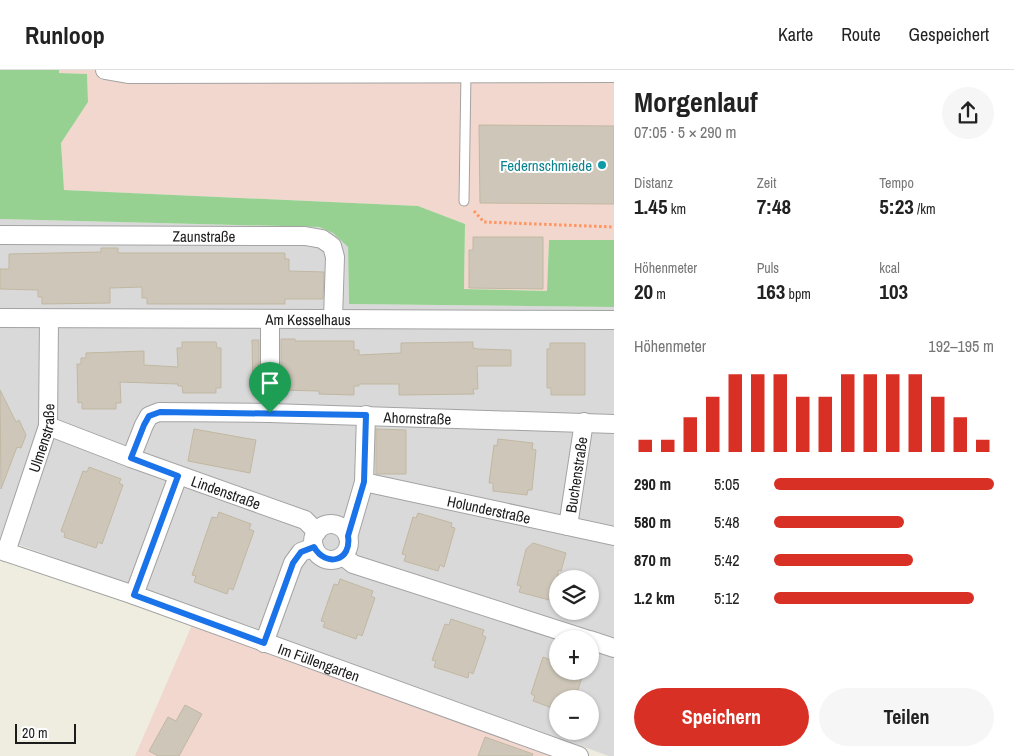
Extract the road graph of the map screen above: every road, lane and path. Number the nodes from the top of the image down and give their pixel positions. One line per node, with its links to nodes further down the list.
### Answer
1 (104, 70): 2 (street)
2 (355, 72): 4 (street)
3 (583, 72): 4 (street); 5 (street)
4 (466, 73): 6 (lane)
5 (614, 73)
6 (464, 201): 7 (path)
7 (614, 227)
8 (0, 235): 12 (street, Zaunstraße)
9 (0, 318): 10 (street, Am Kesselhaus)
10 (49, 318): 11 (street, Am Kesselhaus); 18 (street, Ulmenstraße)
11 (270, 319): 12 (street, Am Kesselhaus); 14 (street)
12 (333, 319): 13 (street, Am Kesselhaus)
13 (614, 320)
14 (270, 413): 15 (street, Ahornstraße); 19 (street, Ahornstraße)
15 (366, 415): 16 (street, Ahornstraße); 21 (street)
16 (584, 422): 17 (street, Ahornstraße); 22 (street, Buchenstraße)
17 (614, 424)
18 (48, 426): 19 (street, Lindenstraße); 26 (street, Ulmenstraße)
19 (131, 458): 20 (street, Lindenstraße)
20 (178, 476): 25 (street, Lindenstraße); 28 (street)
21 (364, 482): 22 (street, Holunderstraße); 23 (street)
22 (568, 526): 24 (street, Holunderstraße)
23 (348, 536): 25 (street); 27 (street)
24 (614, 536)
25 (315, 540): 27 (street); 30 (street)
26 (3, 551): 28 (street, Im Füllengarten)
27 (343, 556): 29 (street)
28 (134, 595): 30 (street, Im Füllengarten)
29 (558, 630)
30 (264, 643): 33 (street, Im Füllengarten)
31 (599, 643): 32 (street)
32 (614, 648)
33 (579, 756)

